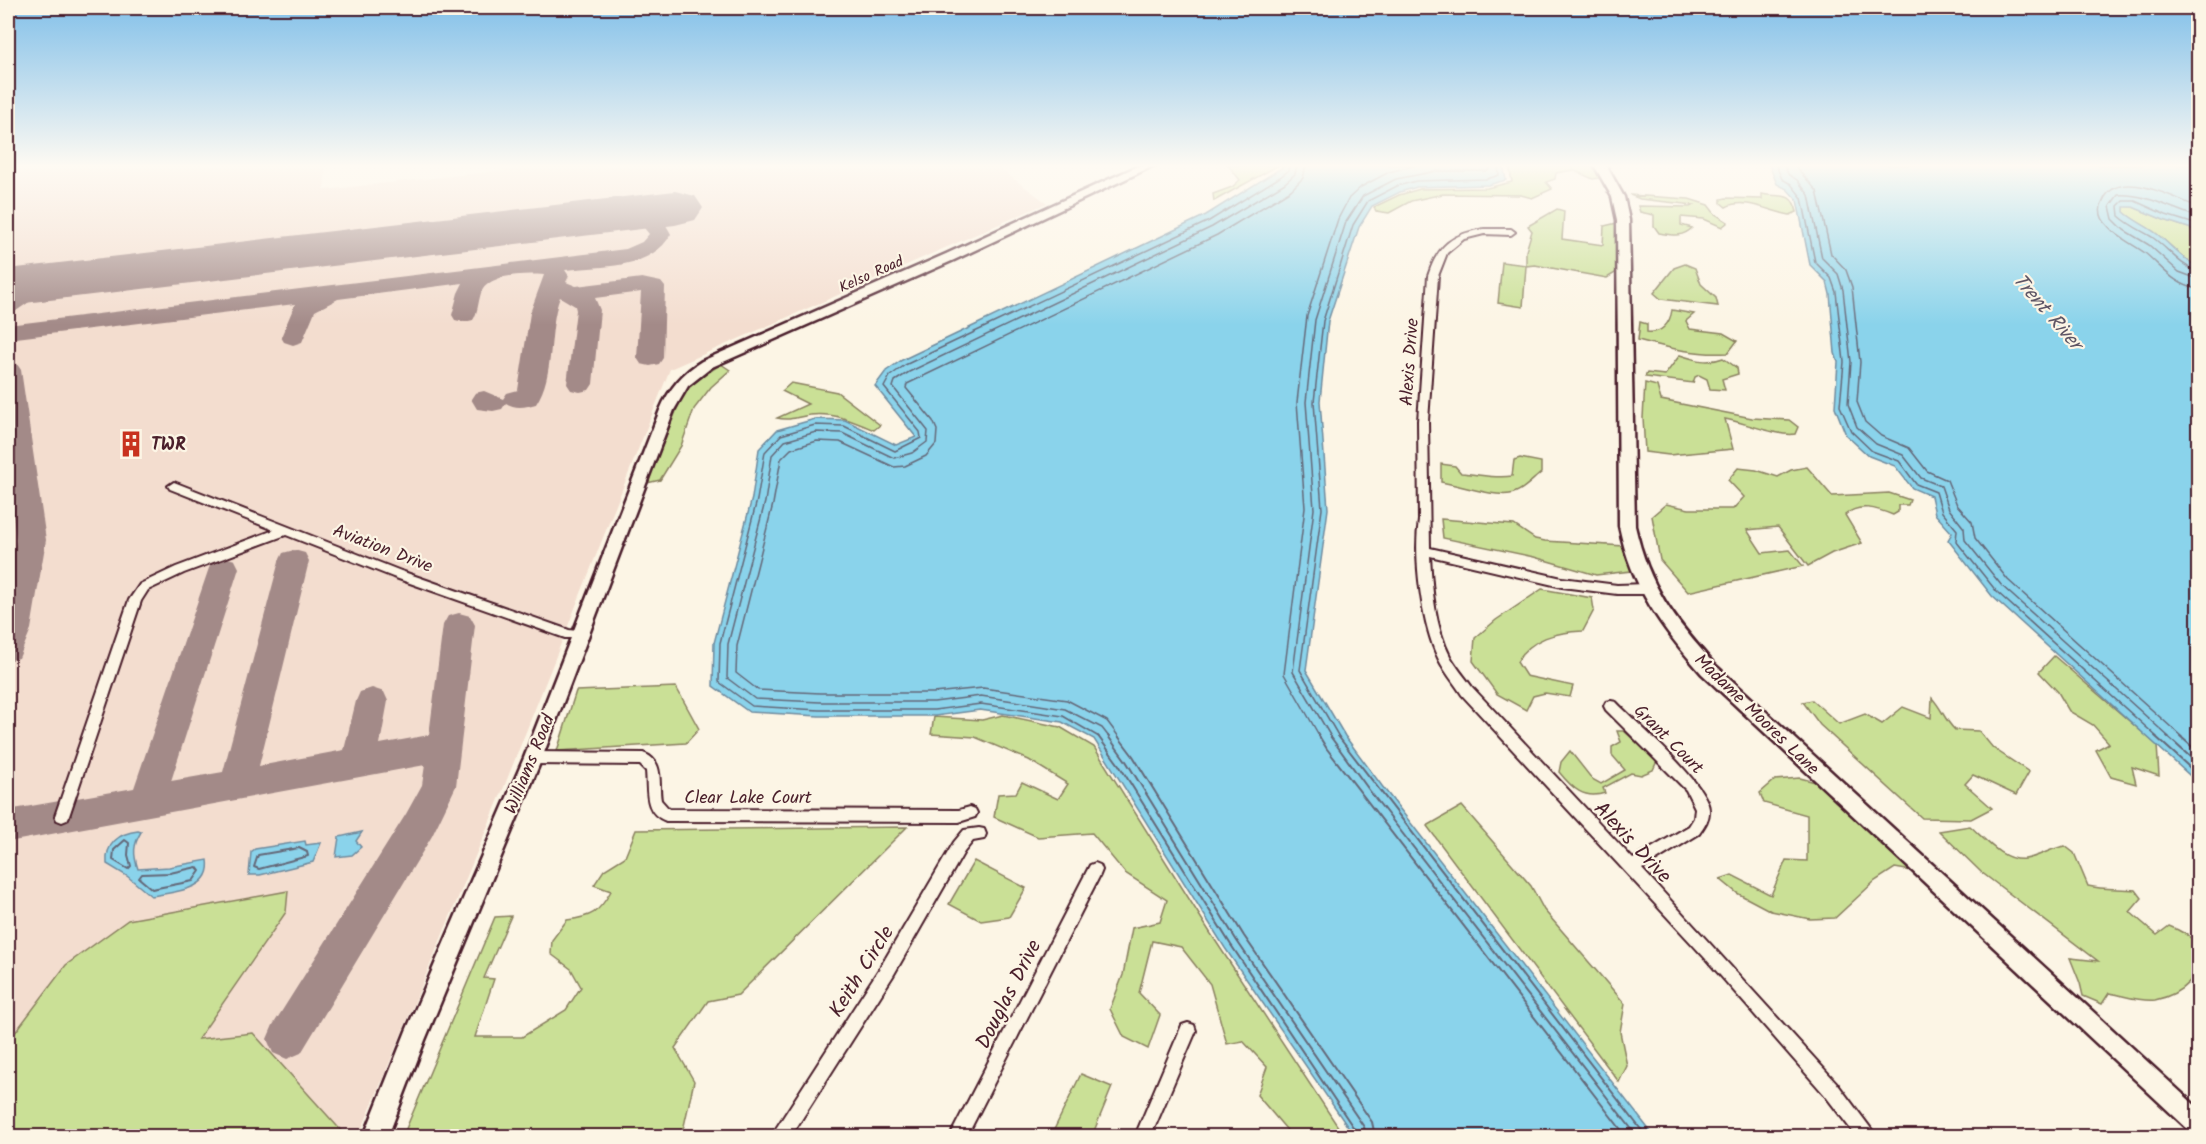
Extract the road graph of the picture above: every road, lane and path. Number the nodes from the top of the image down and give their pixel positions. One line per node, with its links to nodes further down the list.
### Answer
1 (1034, 218): 4 (street, Kelso Road)
2 (1623, 218): 8 (street, Madame Moores Lane)
3 (1511, 232): 7 (street, Alexis Drive)
4 (676, 390): 9 (street, Williams Road)
5 (174, 486): 6 (street, Aviation Drive)
6 (287, 530): 9 (street, Aviation Drive); 13 (street)
7 (1425, 551): 8 (street); 15 (street, Alexis Drive)
8 (1647, 589): 18 (street, Madame Moores Lane)
9 (580, 635): 11 (street, Williams Road)
10 (1611, 706): 15 (street, Grant Court)
11 (533, 758): 12 (street, Clear Lake Court); 19 (street, Williams Road)
12 (970, 813)
13 (62, 816)
14 (979, 834): 20 (street, Keith Circle)
15 (1631, 868): 23 (street, Alexis Drive)
16 (1095, 870): 21 (street, Douglas Drive)
17 (1188, 1031): 22 (street)
18 (2199, 1123)
19 (376, 1137)
20 (781, 1137)
21 (958, 1137)
22 (1143, 1137)
23 (1866, 1137)

